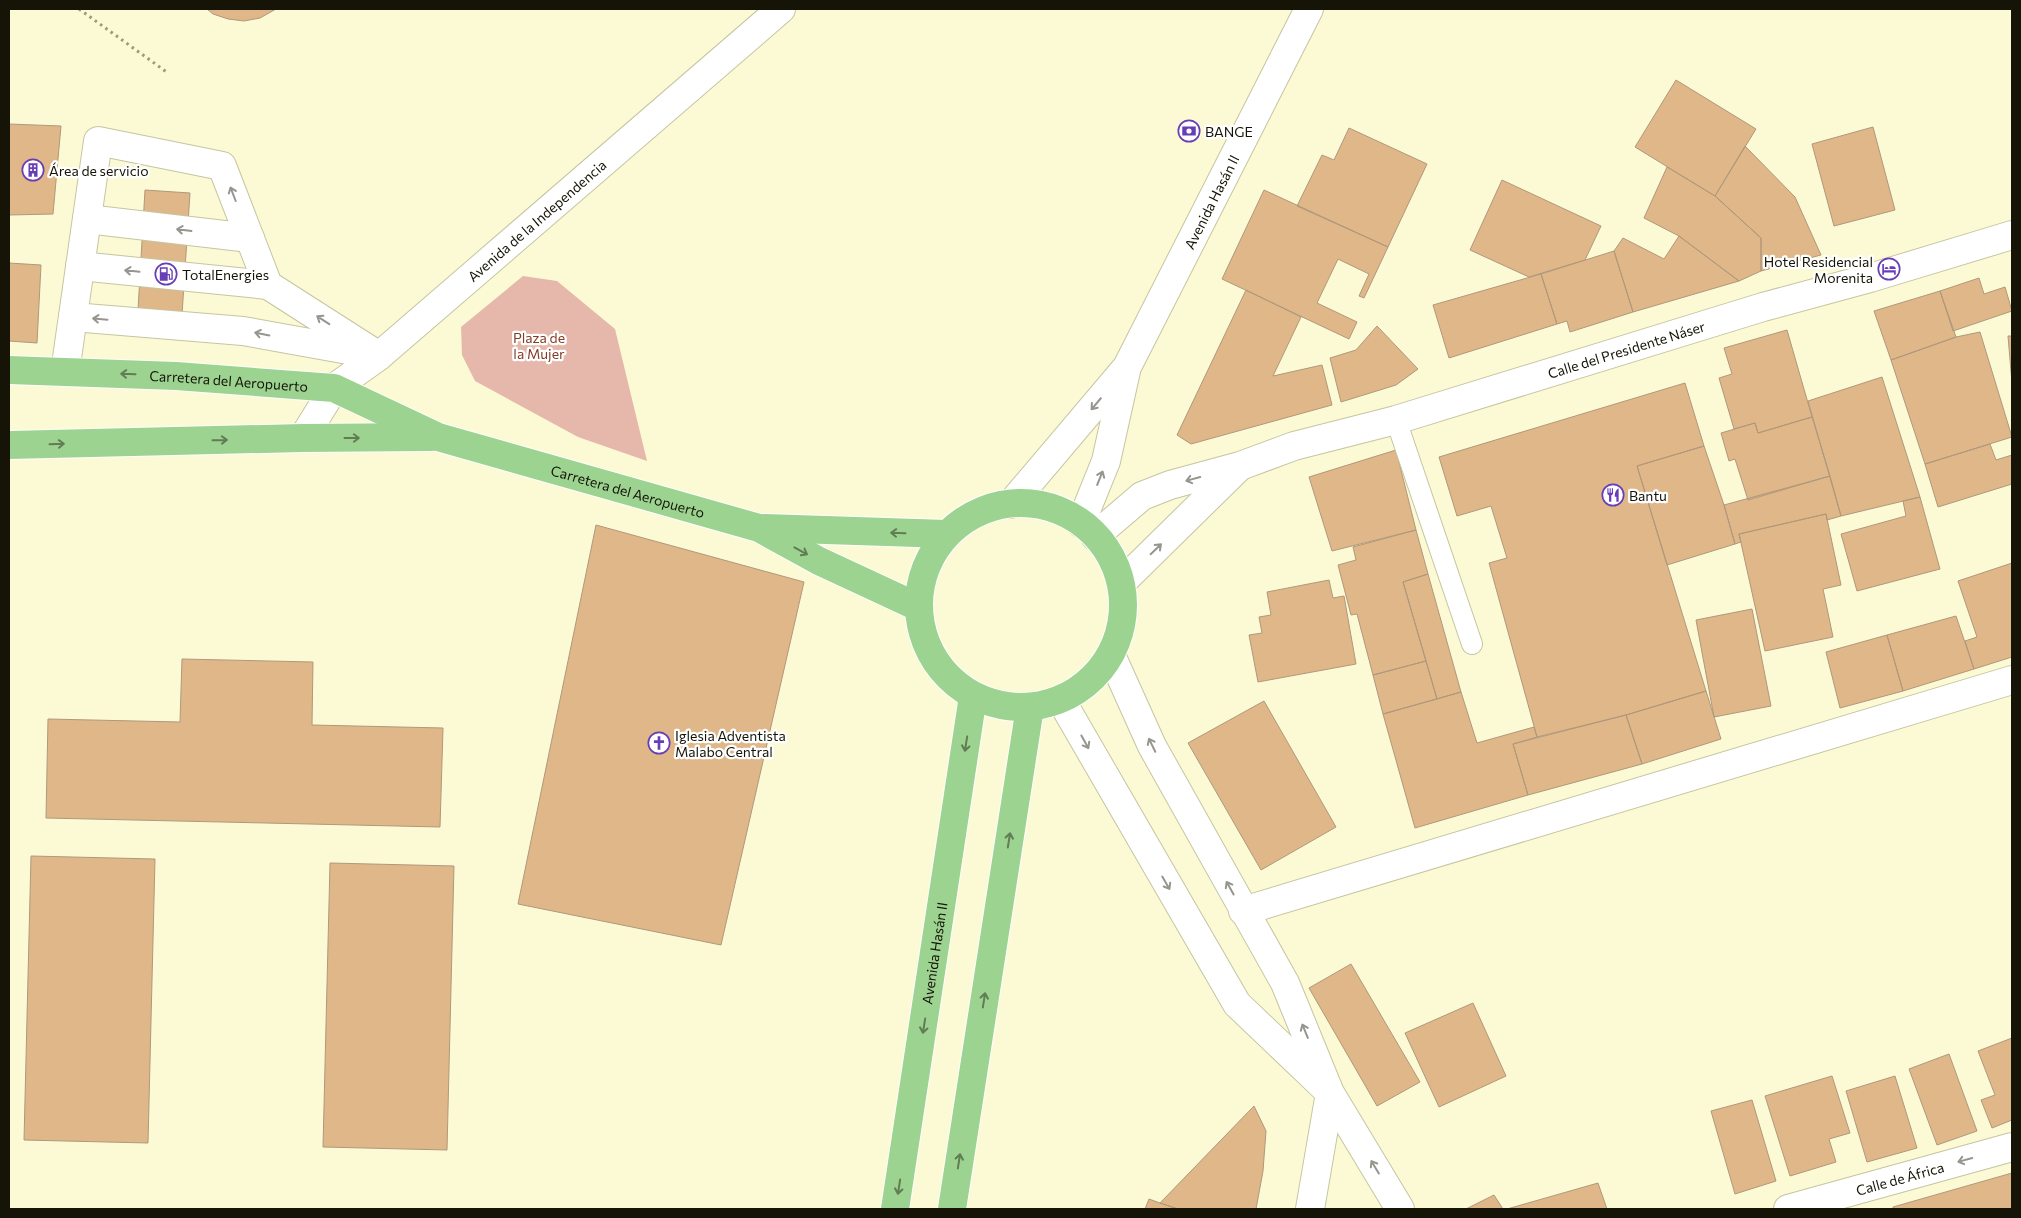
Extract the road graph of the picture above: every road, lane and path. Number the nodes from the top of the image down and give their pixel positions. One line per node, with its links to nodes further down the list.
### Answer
1 (79, 9): 4 (path)
2 (781, 9): 11 (street, Avenida de la Independencia)
3 (1309, 9): 12 (street, Avenida Hasán II)
4 (168, 73)
5 (87, 219): 7 (street, one-way to 5); 7 (street, one-way to 5); 8 (street)
6 (2012, 234): 16 (street, Calle del Presidente Náser)
7 (250, 238): 9 (street)
8 (80, 266): 9 (street, one-way to 8); 10 (street)
9 (268, 285): 11 (street, one-way to 9)
10 (73, 317): 11 (street, one-way to 10); 14 (street)
11 (378, 356): 15 (street, Avenida de la Independencia)
12 (1127, 367): 21 (street, Avenida Hasán II, one-way to 21); 23 (street, Avenida Hasán II, one-way to 12)
13 (9, 370): 14 (main road, Carretera del Aeropuerto)
14 (65, 372): 15 (main road, Carretera del Aeropuerto, one-way to 14)
15 (334, 388): 17 (main road, Carretera del Aeropuerto); 18 (street, Avenida de la Independencia)
16 (1396, 420): 20 (street, Calle del Presidente Náser); 27 (lane)
17 (438, 437): 18 (main road, Carretera del Aeropuerto, one-way to 17); 22 (main road, Carretera del Aeropuerto)
18 (303, 438): 19 (main road, Carretera del Aeropuerto, one-way to 18)
19 (9, 445)
20 (1240, 466): 23 (street, Calle del Presidente Náser, one-way to 23); 25 (street, Calle del Presidente Náser, one-way to 20)
21 (1011, 504): 23 (main road); 24 (main road)
22 (759, 528): 24 (main road, Carretera del Aeropuerto, one-way to 22); 26 (main road, Carretera del Aeropuerto, one-way to 26)
23 (1088, 529): 25 (main road)
24 (947, 534): 26 (main road)
25 (1121, 583): 28 (main road)
26 (918, 607): 30 (main road)
27 (1472, 644)
28 (1111, 655): 31 (main road); 33 (street, one-way to 28)
29 (2012, 680): 33 (street)
30 (973, 696): 32 (main road); 36 (main road, Avenida Hasán II, one-way to 36)
31 (1061, 700): 32 (main road); 34 (street, one-way to 34)
32 (1030, 707): 37 (main road, one-way to 32)
33 (1243, 912): 34 (street, one-way to 33)
34 (1330, 1093): 38 (street); 39 (street, one-way to 34)
35 (2012, 1148): 40 (street, Calle de África, one-way to 40)
36 (896, 1209)
37 (952, 1209)
38 (1310, 1209)
39 (1400, 1209)
40 (1788, 1209)

